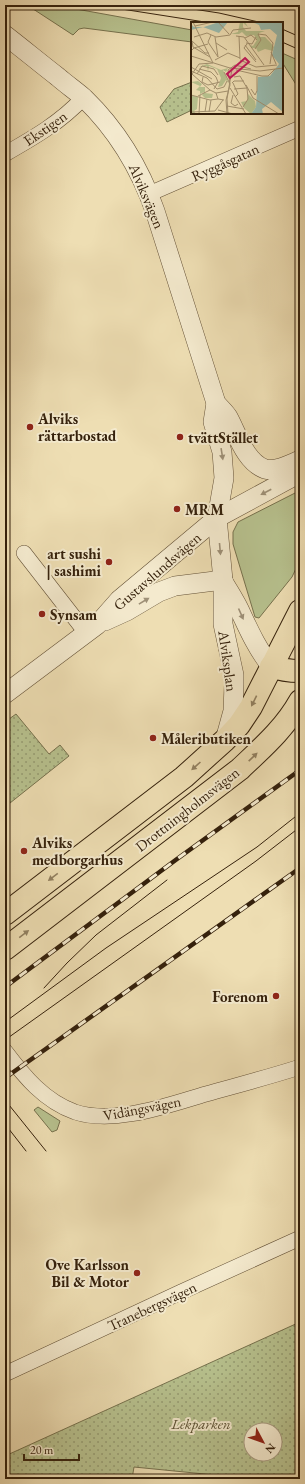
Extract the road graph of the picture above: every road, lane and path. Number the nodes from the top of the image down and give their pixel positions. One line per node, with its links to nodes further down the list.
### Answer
1 (5, 35): 2 (street, Alviksvägen)
2 (83, 98): 4 (street, Ekstigen); 5 (street, Alviksvägen)
3 (300, 128): 5 (street, Ryggåsgatan)
4 (5, 154)
5 (149, 194): 6 (street, Alviksvägen)
6 (216, 403): 7 (street, Alviksvägen); 9 (street, Alviksvägen, one-way to 9)
7 (300, 460)
8 (300, 473): 9 (street, one-way to 9)
9 (217, 518): 11 (street, Alviksplan, one-way to 11); 13 (street, Gustavslundsvägen)
10 (24, 553): 13 (street)
11 (223, 580): 13 (street, Gustavslundsvägen, one-way to 11); 14 (street, Alviksplan, one-way to 14); 18 (street, Alviksplan)
12 (300, 611): 14 (main road, Drottningholmsvägen)
13 (92, 629): 16 (street, Gustavslundsvägen)
14 (271, 666): 15 (main road); 18 (main road, Drottningholmsvägen, one-way to 18)
15 (300, 671)
16 (5, 694)
17 (300, 701): 20 (main road, Drottningholmsvägen, one-way to 17)
18 (225, 740): 19 (main road, Drottningholmsvägen, one-way to 19)
19 (5, 914)
20 (5, 949)
21 (5, 1051): 22 (street, Vidängsvägen)
22 (300, 1067)
23 (300, 1238): 24 (street, Tranebergsvägen)
24 (5, 1374)

